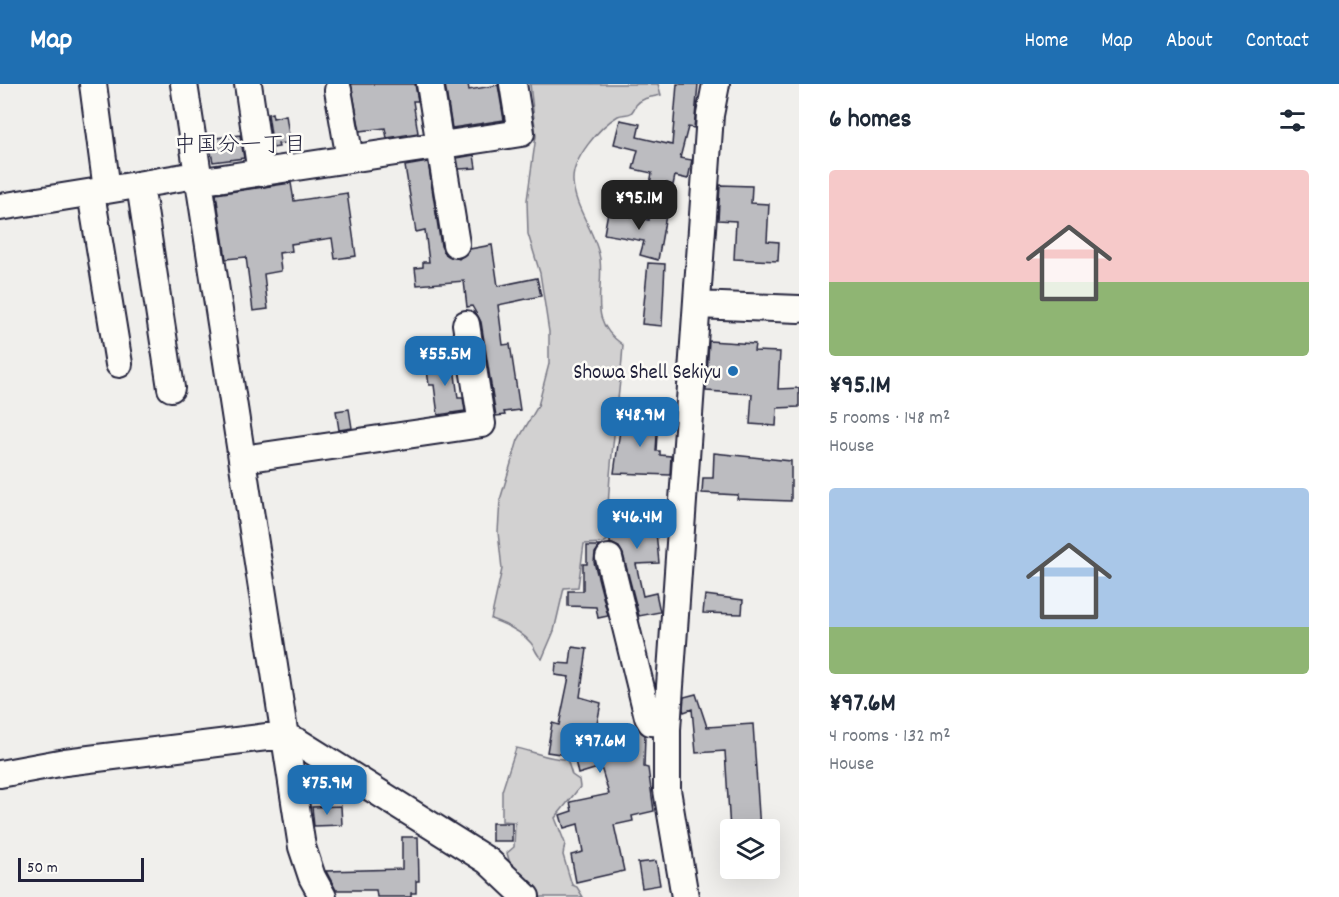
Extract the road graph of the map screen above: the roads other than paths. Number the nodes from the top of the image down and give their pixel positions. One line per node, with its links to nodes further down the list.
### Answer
1 (93, 84): 13 (street)
2 (184, 84): 11 (street)
3 (248, 84): 10 (street)
4 (430, 84): 8 (street)
5 (513, 84): 8 (street)
6 (716, 84): 16 (street)
7 (338, 90): 9 (street)
8 (439, 145): 9 (street); 15 (street)
9 (350, 159): 10 (street)
10 (261, 172): 11 (street)
11 (197, 179): 12 (street); 21 (street)
12 (140, 185): 13 (street); 20 (street)
13 (99, 191): 14 (street); 19 (street)
14 (0, 207)
15 (456, 244)
16 (698, 305): 17 (street); 23 (street)
17 (799, 309)
18 (466, 324): 21 (street)
19 (119, 364)
20 (171, 388)
21 (243, 459): 24 (street)
22 (609, 558): 23 (street)
23 (668, 723): 28 (street)
24 (285, 737): 25 (street); 26 (street); 27 (street)
25 (0, 774)
26 (323, 897)
27 (526, 897)
28 (685, 897)

